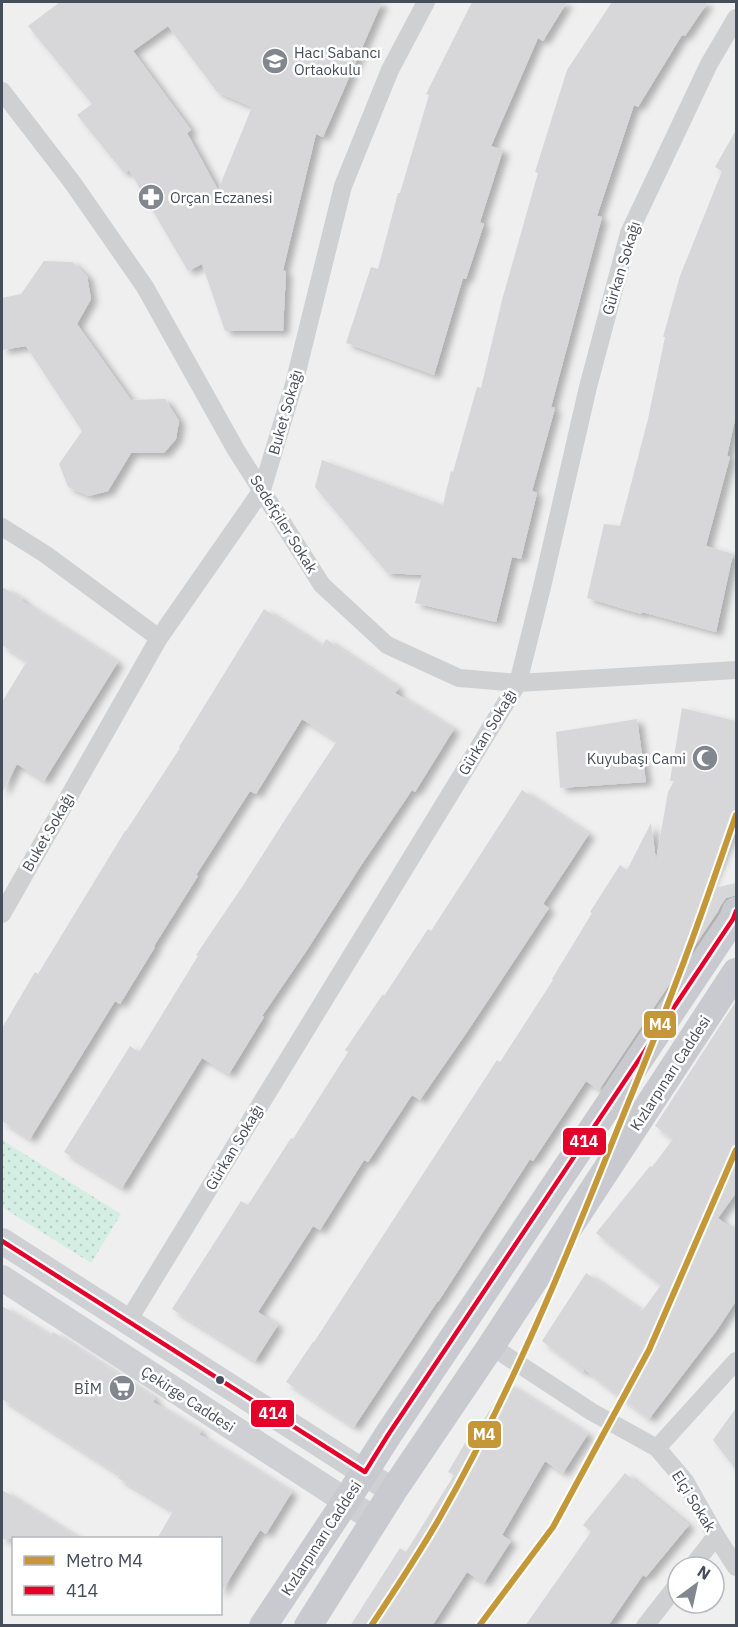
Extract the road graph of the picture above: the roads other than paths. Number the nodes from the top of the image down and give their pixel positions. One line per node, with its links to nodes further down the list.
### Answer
1 (426, 2): 4 (street, Buket Sokağı)
2 (736, 18): 8 (street, Gürkan Sokağı)
3 (2, 91): 4 (street, Sedefçiler Sokak)
4 (262, 490): 6 (street, Buket Sokağı); 8 (street, Sedefçiler Sokak)
5 (2, 526): 6 (street)
6 (159, 638): 9 (street, Buket Sokağı)
7 (736, 670): 8 (street, Sedefçiler Sokak)
8 (518, 683): 15 (street, Gürkan Sokağı)
9 (7, 892): 11 (street, Buket Sokağı)
10 (736, 911): 19 (main road, Kızlarpınarı Caddesi)
11 (2, 914)
12 (736, 972): 16 (main road, Kızlarpınarı Caddesi)
13 (2, 1241): 15 (main road)
14 (2, 1278): 21 (main road, Çekirge Caddesi)
15 (128, 1321): 19 (main road)
16 (491, 1346): 18 (street, Elçi Sokak); 20 (main road, Kızlarpınarı Caddesi)
17 (736, 1361): 18 (street)
18 (657, 1448): 23 (street, Elçi Sokak)
19 (365, 1472): 20 (main road); 21 (main road, Kızlarpınarı Caddesi)
20 (393, 1491): 22 (main road, Kızlarpınarı Caddesi)
21 (346, 1501): 22 (main road, Çekirge Caddesi); 27 (main road, Kızlarpınarı Caddesi)
22 (375, 1520): 28 (main road, Kızlarpınarı Caddesi)
23 (716, 1536): 24 (street); 25 (street, Elçi Sokak)
24 (701, 1555)
25 (736, 1567)
26 (666, 1599): 29 (street)
27 (263, 1626)
28 (308, 1626)
29 (645, 1626)

